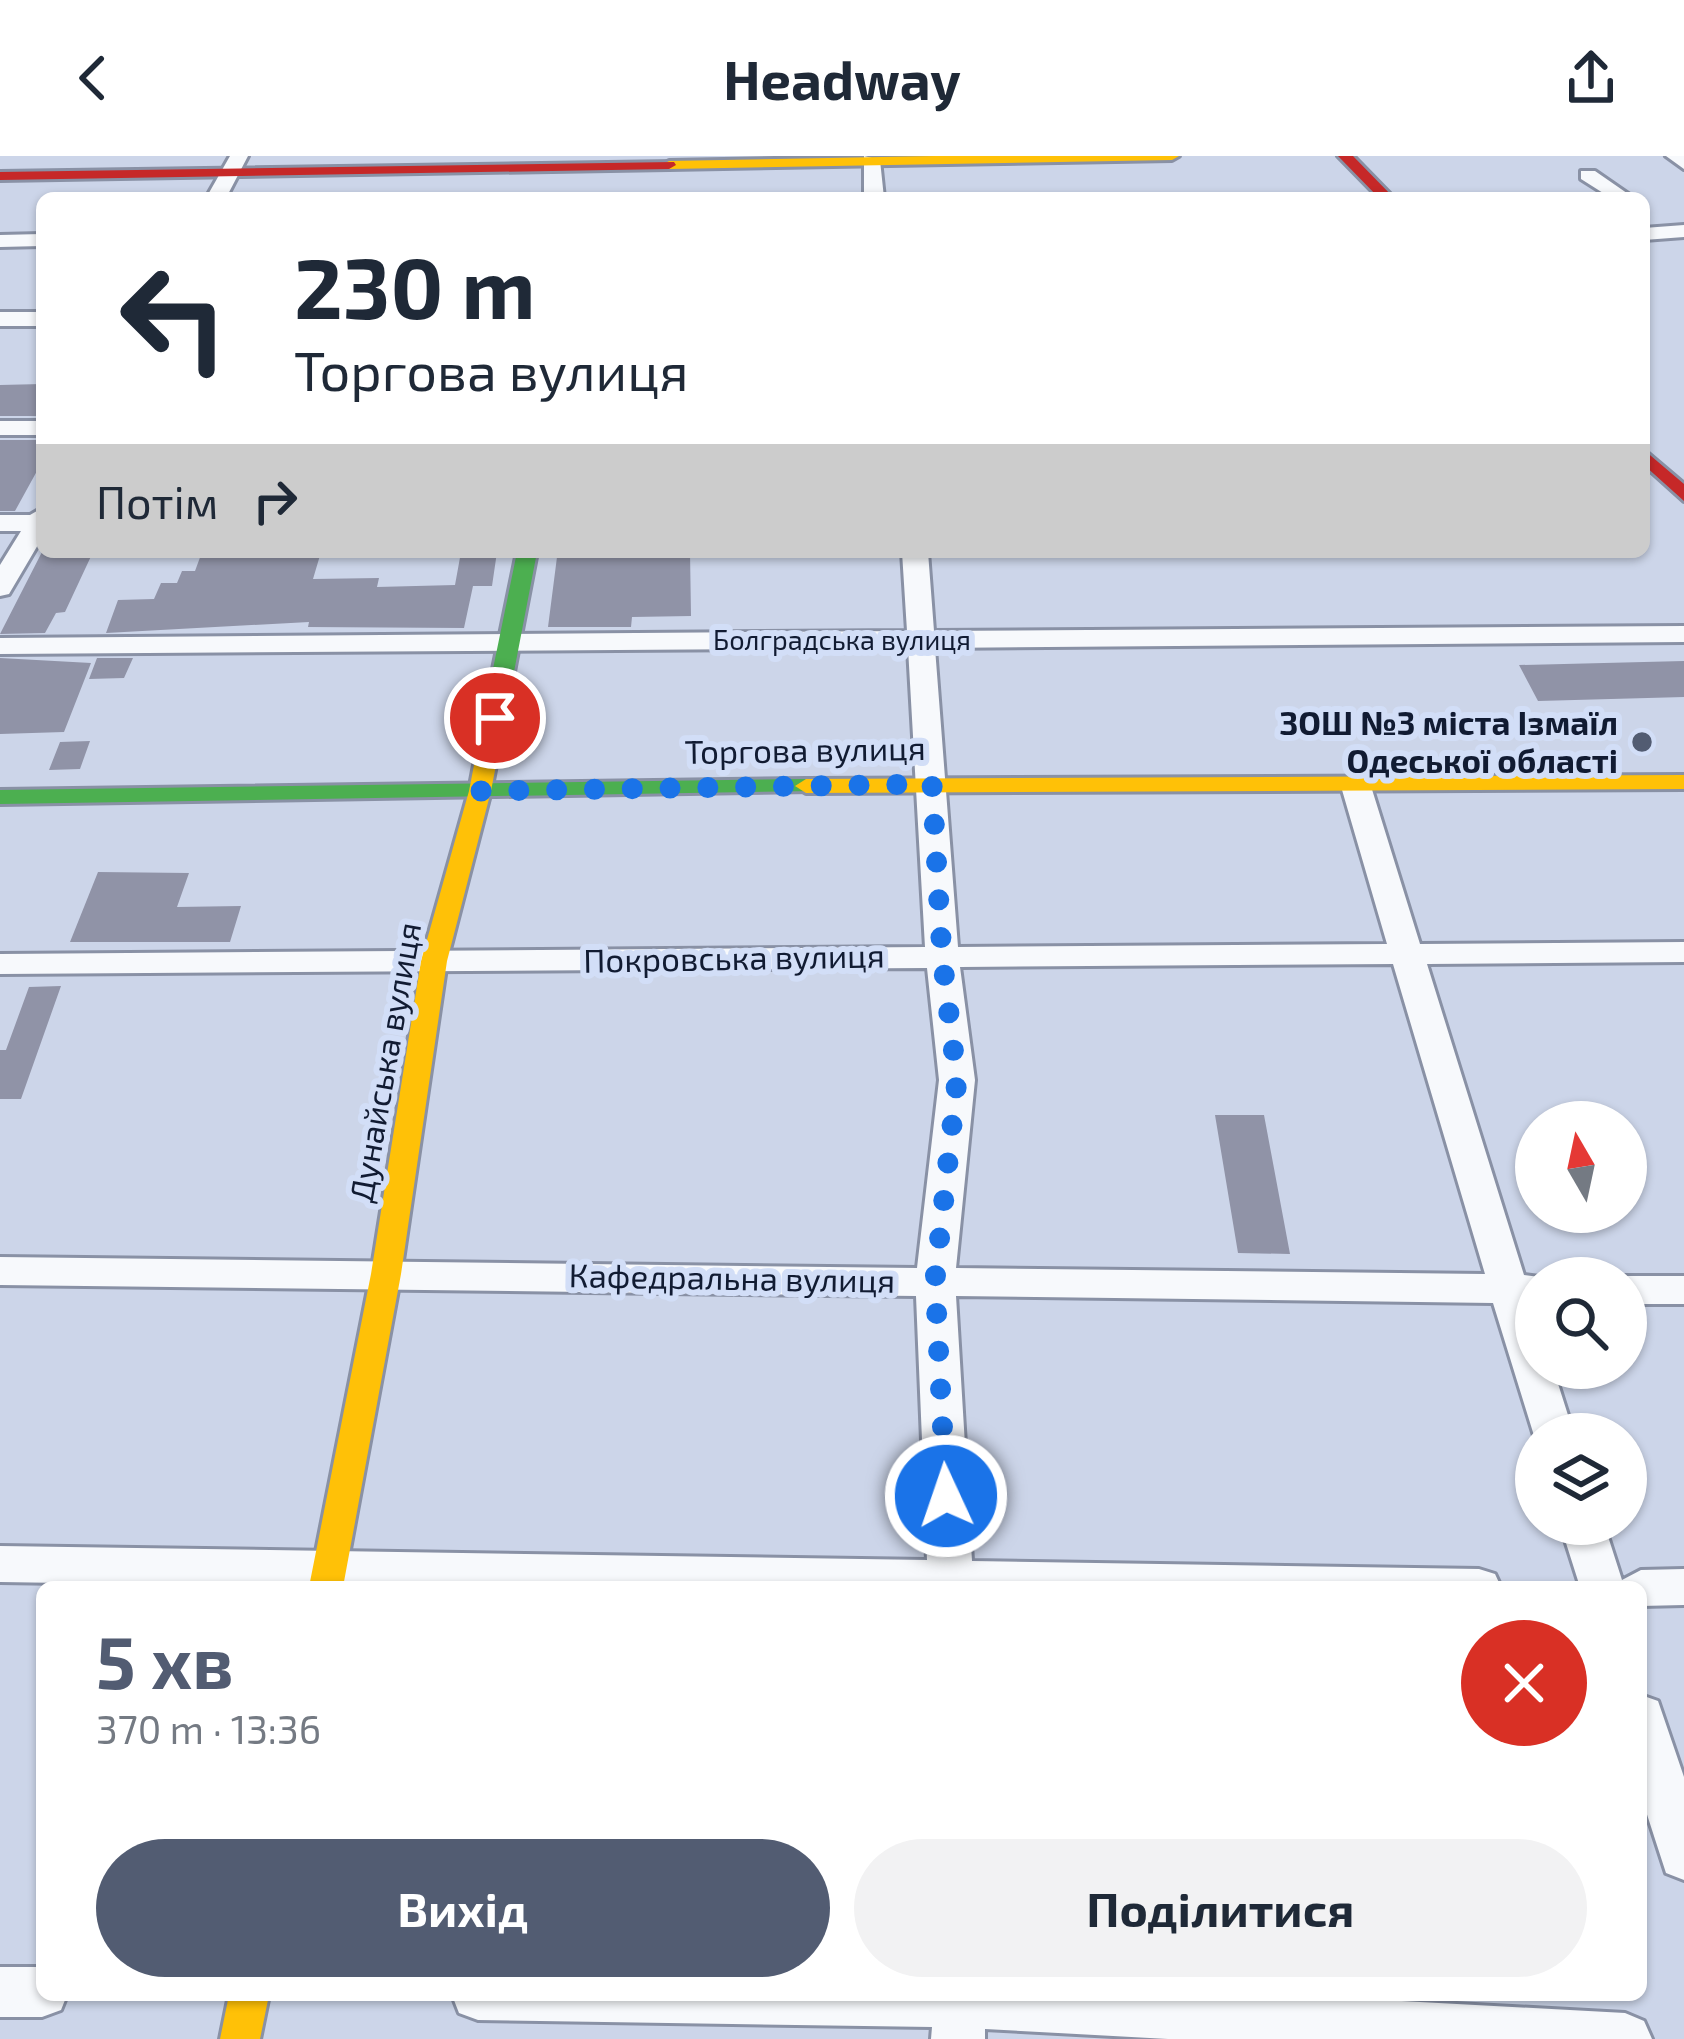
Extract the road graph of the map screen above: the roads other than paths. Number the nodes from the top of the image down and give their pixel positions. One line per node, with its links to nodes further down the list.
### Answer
1 (1172, 156): 4 (main road)
2 (1345, 156): 13 (main road)
3 (1675, 156): 6 (street)
4 (872, 160): 5 (main road); 12 (street)
5 (598, 161): 7 (main road); 11 (main road)
6 (1684, 163)
7 (234, 164): 9 (main road); 10 (street)
8 (1588, 175): 14 (street)
9 (0, 176)
10 (219, 192)
11 (593, 192)
12 (874, 192)
13 (1381, 192)
14 (1615, 192)
15 (0, 241): 16 (street)
16 (36, 241)
17 (36, 319): 18 (street)
18 (0, 320)
19 (0, 428): 20 (street)
20 (36, 428)
21 (1650, 464): 22 (main road)
22 (1677, 504)
23 (36, 521): 24 (street)
24 (0, 524)
25 (36, 529): 28 (street)
26 (526, 558): 31 (main road, Дунайська вулиця)
27 (915, 558): 30 (street)
28 (0, 588)
29 (1684, 634): 30 (street, Болградська вулиця)
30 (922, 640): 31 (street, Болградська вулиця); 35 (street)
31 (511, 644): 32 (street, Болградська вулиця); 36 (main road, Дунайська вулиця)
32 (0, 646)
33 (1684, 782): 34 (main road, Торгова вулиця)
34 (1354, 783): 35 (main road, Торгова вулиця); 40 (street)
35 (932, 784): 36 (main road, Торгова вулиця); 39 (street)
36 (480, 791): 37 (main road, Торгова вулиця); 41 (main road, Дунайська вулиця)
37 (0, 796)
38 (1684, 952): 40 (street, Покровська вулиця)
39 (942, 956): 40 (street, Покровська вулиця); 41 (street, Покровська вулиця); 46 (street)
40 (1405, 956): 44 (street)
41 (434, 961): 42 (street, Покровська вулиця); 45 (main road, Дунайська вулиця)
42 (0, 964)
43 (0, 1271): 45 (street, Кафедральна вулиця)
44 (1515, 1271)
45 (386, 1274): 46 (street, Кафедральна вулиця); 52 (main road, Дунайська вулиця)
46 (935, 1280): 47 (street, Кафедральна вулиця); 54 (street)
47 (1515, 1288)
48 (1647, 1290): 49 (street)
49 (1684, 1291)
50 (1589, 1545): 55 (street)
51 (0, 1564): 52 (street)
52 (328, 1578): 53 (street)
53 (640, 1581)
54 (951, 1581)
55 (1600, 1581)
56 (1684, 1587): 57 (street)
57 (1647, 1588)
58 (1647, 1735): 59 (street)
59 (1684, 1857)
60 (0, 1992): 61 (street)
61 (36, 1992)
62 (248, 2001): 65 (main road)
63 (647, 2001): 64 (street)
64 (958, 2012): 66 (street)
65 (240, 2039)
66 (1625, 2039)

